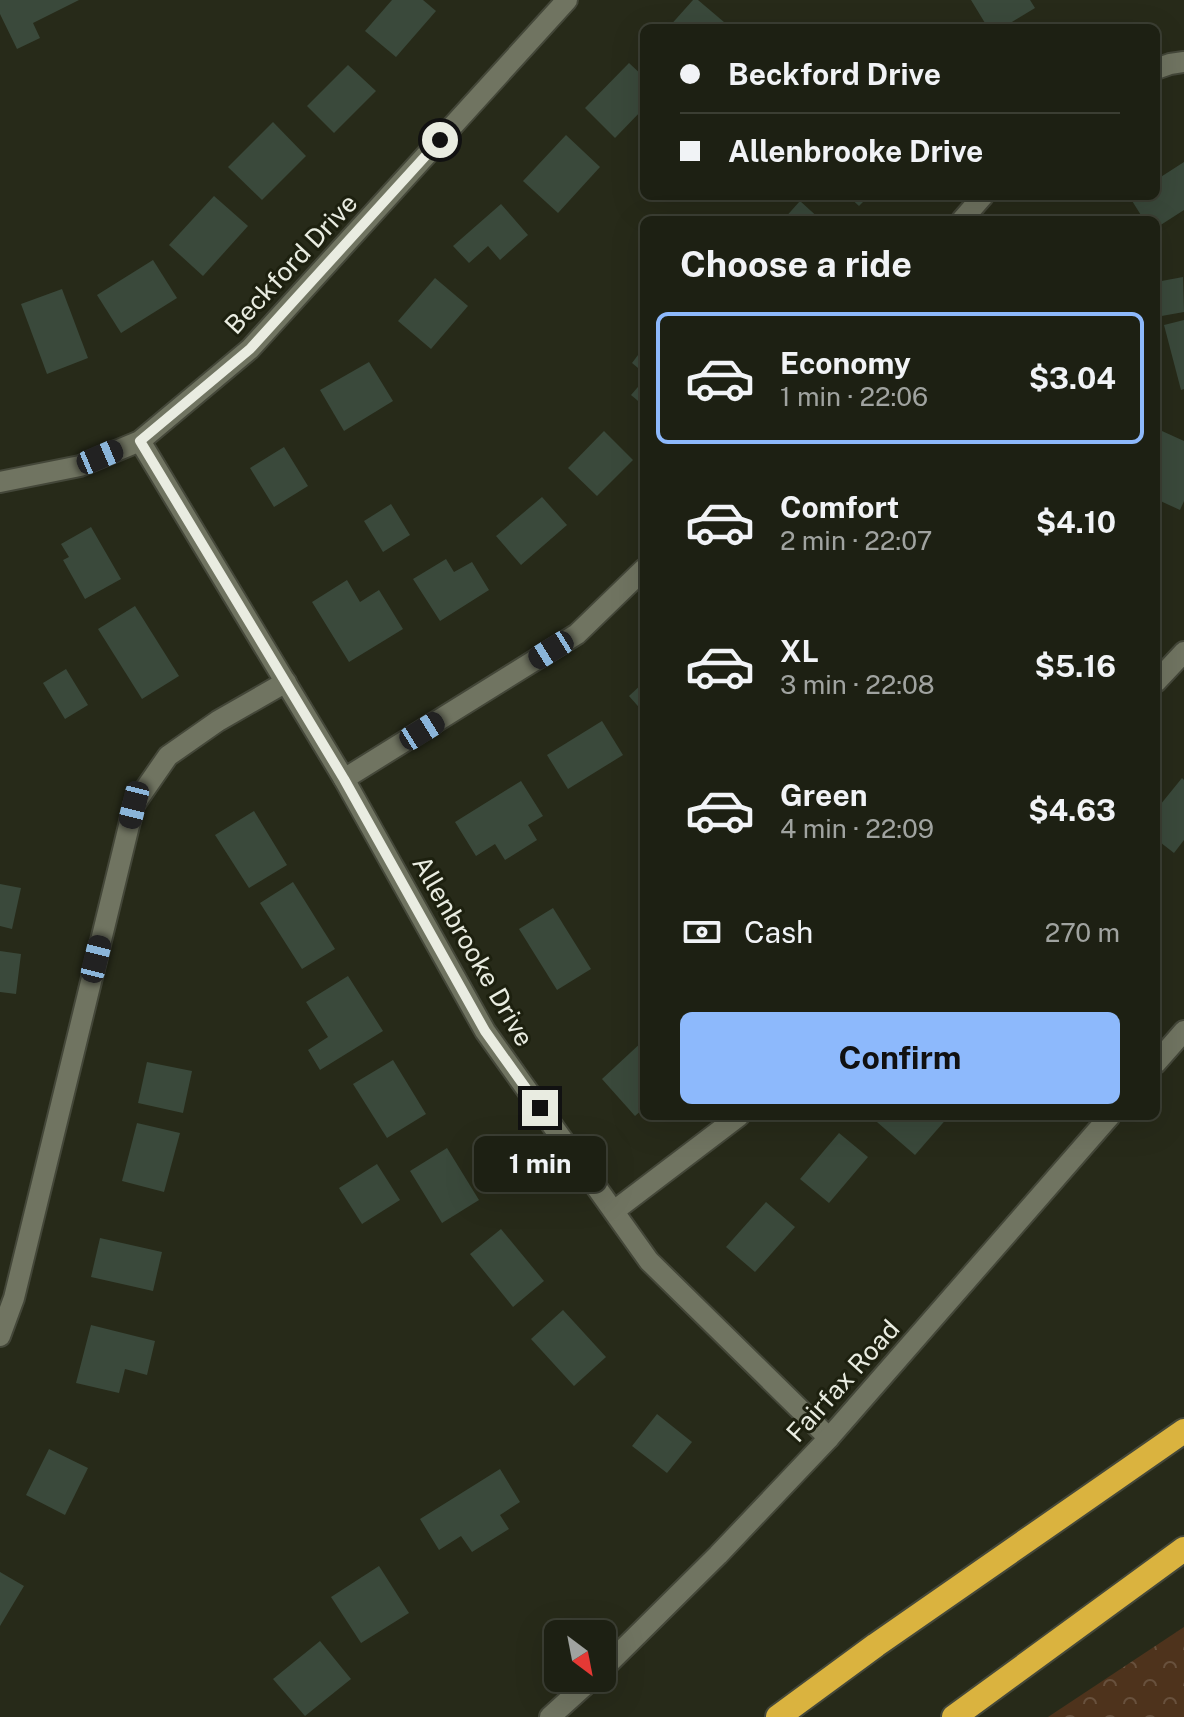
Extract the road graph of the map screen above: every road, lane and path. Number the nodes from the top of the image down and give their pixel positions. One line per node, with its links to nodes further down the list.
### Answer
1 (567, 0): 6 (street, Beckford Drive)
2 (1184, 62): 3 (street)
3 (1160, 68)
4 (980, 200): 5 (street)
5 (966, 216)
6 (140, 441): 7 (street, Beckford Drive); 11 (street, Allenbrooke Drive)
7 (0, 482)
8 (640, 573): 12 (street)
9 (1184, 652): 10 (street)
10 (1160, 678)
11 (286, 682): 12 (street, Allenbrooke Drive); 18 (street)
12 (344, 779): 17 (street, Allenbrooke Drive)
13 (1184, 1031): 14 (street)
14 (1160, 1058)
15 (734, 1120): 17 (street)
16 (1107, 1120): 20 (street, Fairfax Road)
17 (614, 1211): 20 (street, Allenbrooke Drive)
18 (0, 1336)
19 (1184, 1431): 25 (highway)
20 (829, 1438): 22 (street, Fairfax Road)
21 (1184, 1549): 26 (highway)
22 (616, 1656)
23 (578, 1692): 24 (street)
24 (550, 1717)
25 (778, 1717)
26 (954, 1717)

